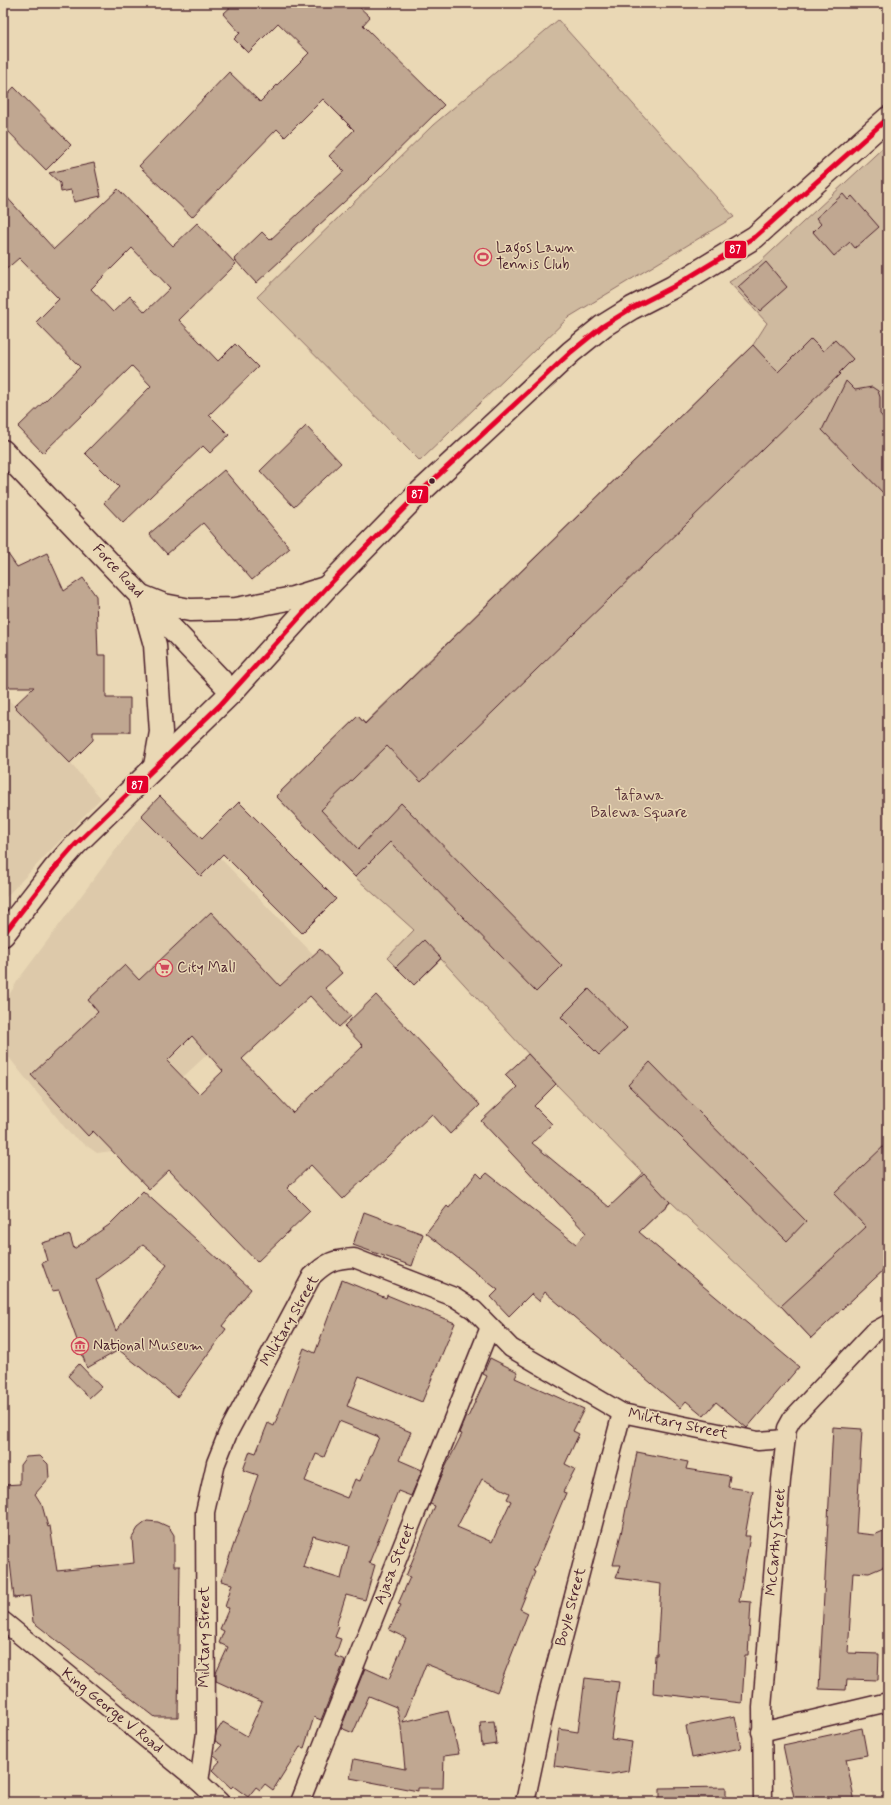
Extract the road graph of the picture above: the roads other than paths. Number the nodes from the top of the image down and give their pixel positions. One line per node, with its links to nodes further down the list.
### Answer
1 (888, 118): 3 (main road)
2 (3, 450): 4 (main road, Force Road)
3 (327, 587): 4 (main road); 5 (main road)
4 (141, 596): 5 (main road, Force Road); 6 (main road)
5 (232, 692): 6 (main road)
6 (155, 766): 7 (main road)
7 (3, 935)
8 (888, 1324): 11 (street, McCarthy Street)
9 (490, 1327): 10 (street, Military Street); 15 (street, Military Street); 17 (street, Ajasa Street)
10 (622, 1413): 11 (street, Military Street); 18 (street, Boyle Street)
11 (786, 1439): 14 (street, McCarthy Street)
12 (3, 1621): 15 (street, King George V Road)
13 (888, 1702): 14 (street)
14 (761, 1732): 19 (street, McCarthy Street)
15 (199, 1782): 16 (street, King George V Road)
16 (220, 1802)
17 (300, 1802)
18 (525, 1802)
19 (763, 1802)

